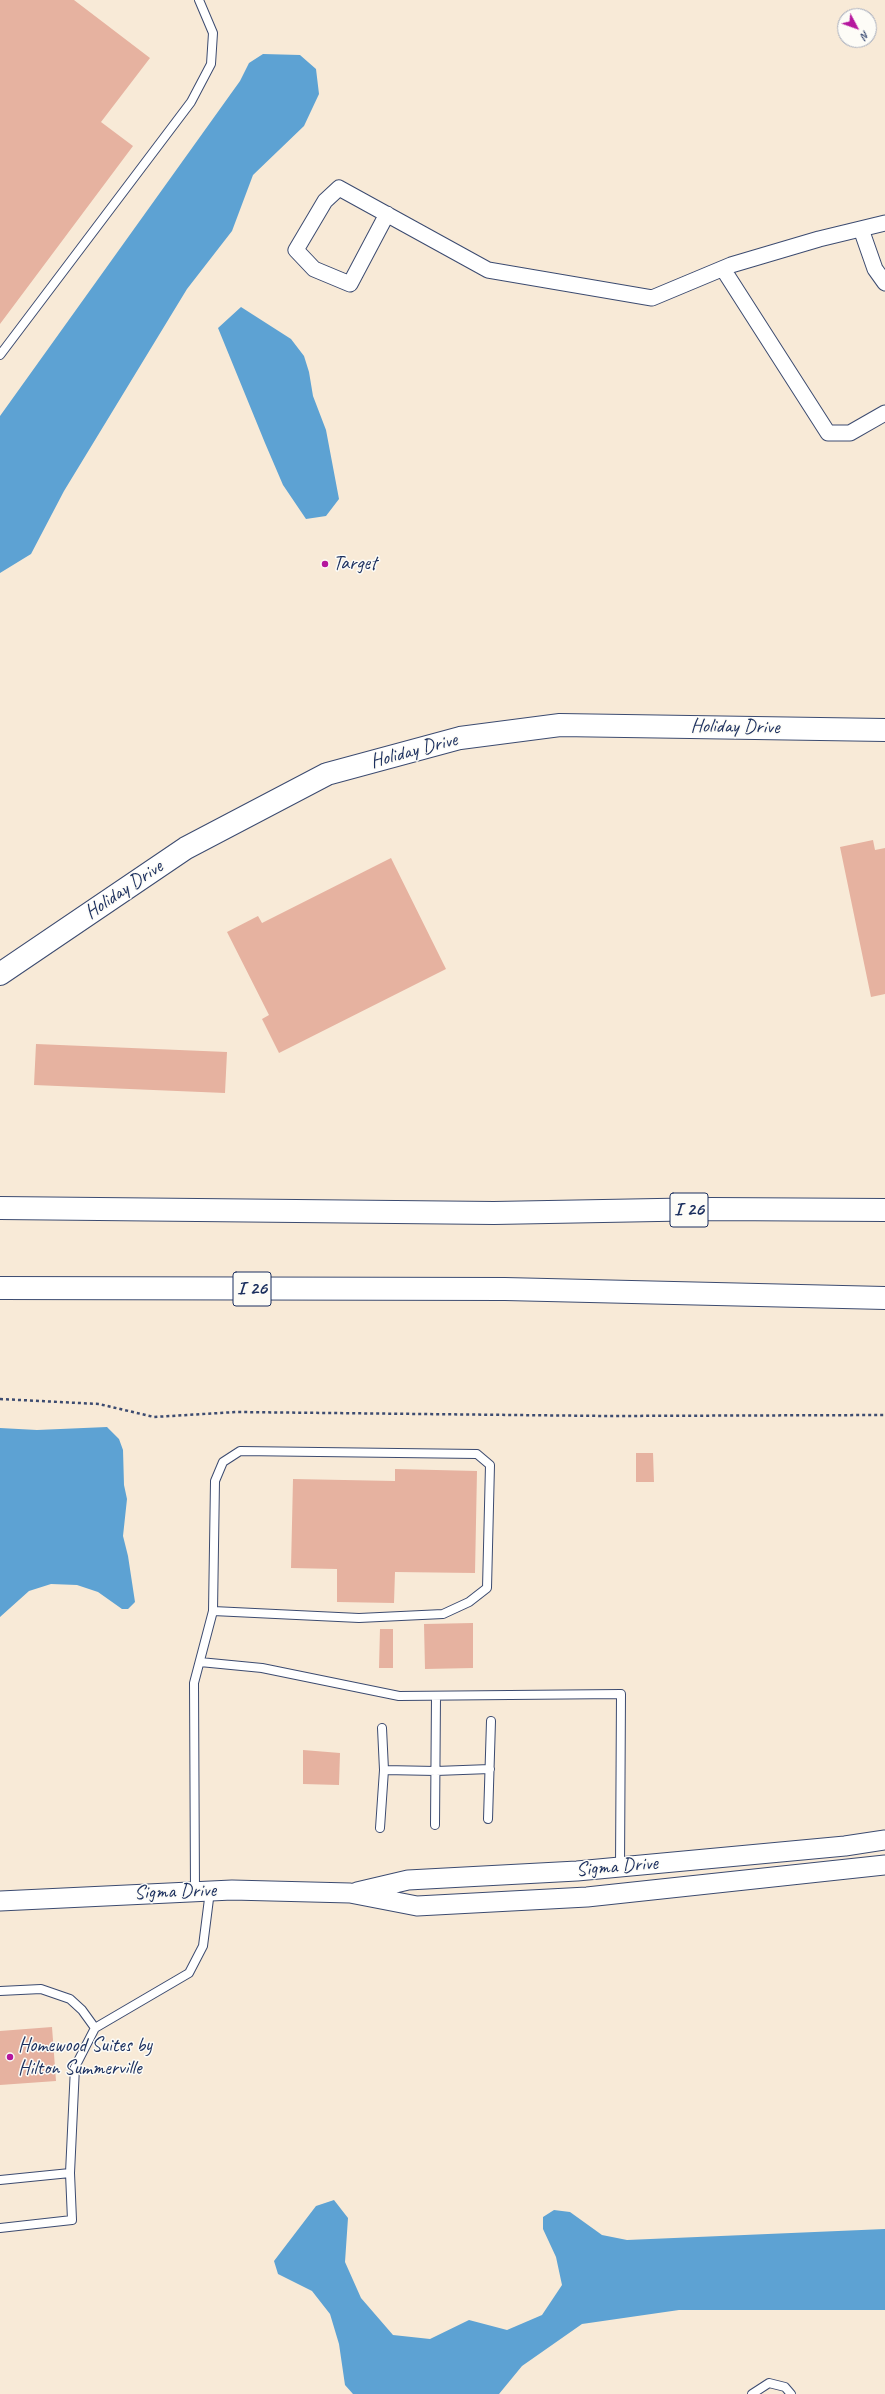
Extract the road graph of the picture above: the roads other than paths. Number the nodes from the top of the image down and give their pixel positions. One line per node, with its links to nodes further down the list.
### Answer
1 (199, 0): 7 (lane)
2 (387, 214): 2 (street); 5 (street)
3 (885, 223): 4 (street)
4 (861, 229): 5 (street); 6 (street)
5 (723, 269): 8 (street)
6 (885, 284)
7 (0, 355)
8 (885, 414)
9 (885, 730): 10 (main road, Holiday Drive)
10 (0, 974)
11 (0, 1208): 12 (main road, I 26)
12 (885, 1210)
13 (0, 1288): 14 (main road, I 26)
14 (885, 1298)
15 (213, 1611): 15 (lane); 16 (lane)
16 (200, 1662): 17 (lane); 29 (lane)
17 (436, 1696): 22 (lane); 28 (lane)
18 (491, 1721): 20 (lane)
19 (382, 1728): 21 (lane)
20 (490, 1769): 22 (lane); 23 (lane)
21 (384, 1770): 22 (lane); 25 (lane)
22 (436, 1771): 24 (lane)
23 (488, 1819)
24 (435, 1825)
25 (380, 1828)
26 (885, 1840): 28 (street, Sigma Drive)
27 (885, 1865): 30 (street, Sigma Drive)
28 (620, 1866): 30 (street, Sigma Drive)
29 (203, 1891): 30 (street, Sigma Drive); 31 (street, Sigma Drive); 33 (lane)
30 (350, 1893)
31 (0, 1901)
32 (0, 1991): 33 (lane)
33 (95, 2028): 34 (lane)
34 (70, 2173): 35 (lane); 36 (lane)
35 (0, 2180)
36 (0, 2228)
37 (752, 2394): 38 (lane)
38 (791, 2394)

